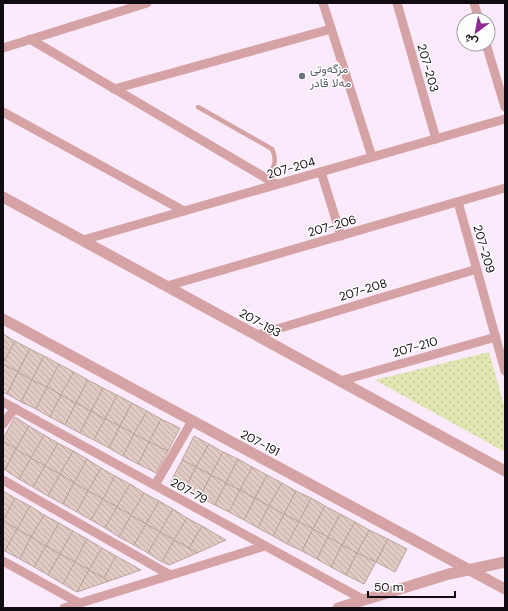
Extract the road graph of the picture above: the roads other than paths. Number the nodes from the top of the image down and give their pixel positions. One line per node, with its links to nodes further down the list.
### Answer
1 (145, 3): 5 (street)
2 (323, 3): 4 (street)
3 (397, 3): 13 (street, 207-203)
4 (331, 29): 8 (street); 14 (street)
5 (30, 39): 6 (street); 8 (street)
6 (3, 48)
7 (488, 52): 10 (street)
8 (114, 89): 16 (street)
9 (198, 107): 16 (lane)
10 (505, 107)
11 (3, 112): 20 (street)
12 (505, 119): 13 (street, 207-204)
13 (436, 139): 14 (street, 207-204)
14 (372, 157): 15 (street, 207-204)
15 (321, 172): 16 (street, 207-204); 21 (street)
16 (272, 182): 20 (street, 207-204)
17 (505, 188): 19 (street, 207-206)
18 (3, 197): 22 (street, 207-193)
19 (458, 202): 21 (street, 207-206); 23 (street, 207-209)
20 (184, 211): 22 (street, 207-204)
21 (342, 236): 24 (street, 207-206)
22 (83, 240): 24 (street, 207-193)
23 (477, 269): 26 (street, 207-208); 27 (street, 207-209)
24 (167, 286): 26 (street, 207-193)
25 (3, 319): 32 (street, 207-191)
26 (256, 335): 29 (street, 207-193)
27 (496, 337): 28 (street, 207-209); 29 (street, 207-210)
28 (505, 371)
29 (340, 381): 34 (street, 207-193)
30 (3, 402): 31 (street, 207-79)
31 (15, 408): 33 (street); 36 (street, 207-79)
32 (192, 420): 36 (street); 40 (street, 207-191)
33 (3, 424)
34 (505, 471)
35 (3, 480): 41 (street)
36 (155, 486): 37 (street, 207-79)
37 (265, 546): 41 (street); 43 (street, 207-79)
38 (3, 561): 44 (street)
39 (505, 562): 40 (street)
40 (467, 569): 42 (street, 207-191); 43 (street)
41 (170, 575): 44 (street)
42 (505, 589)
43 (364, 600): 46 (street)
44 (79, 603): 45 (street)
45 (64, 608)
46 (338, 608)

